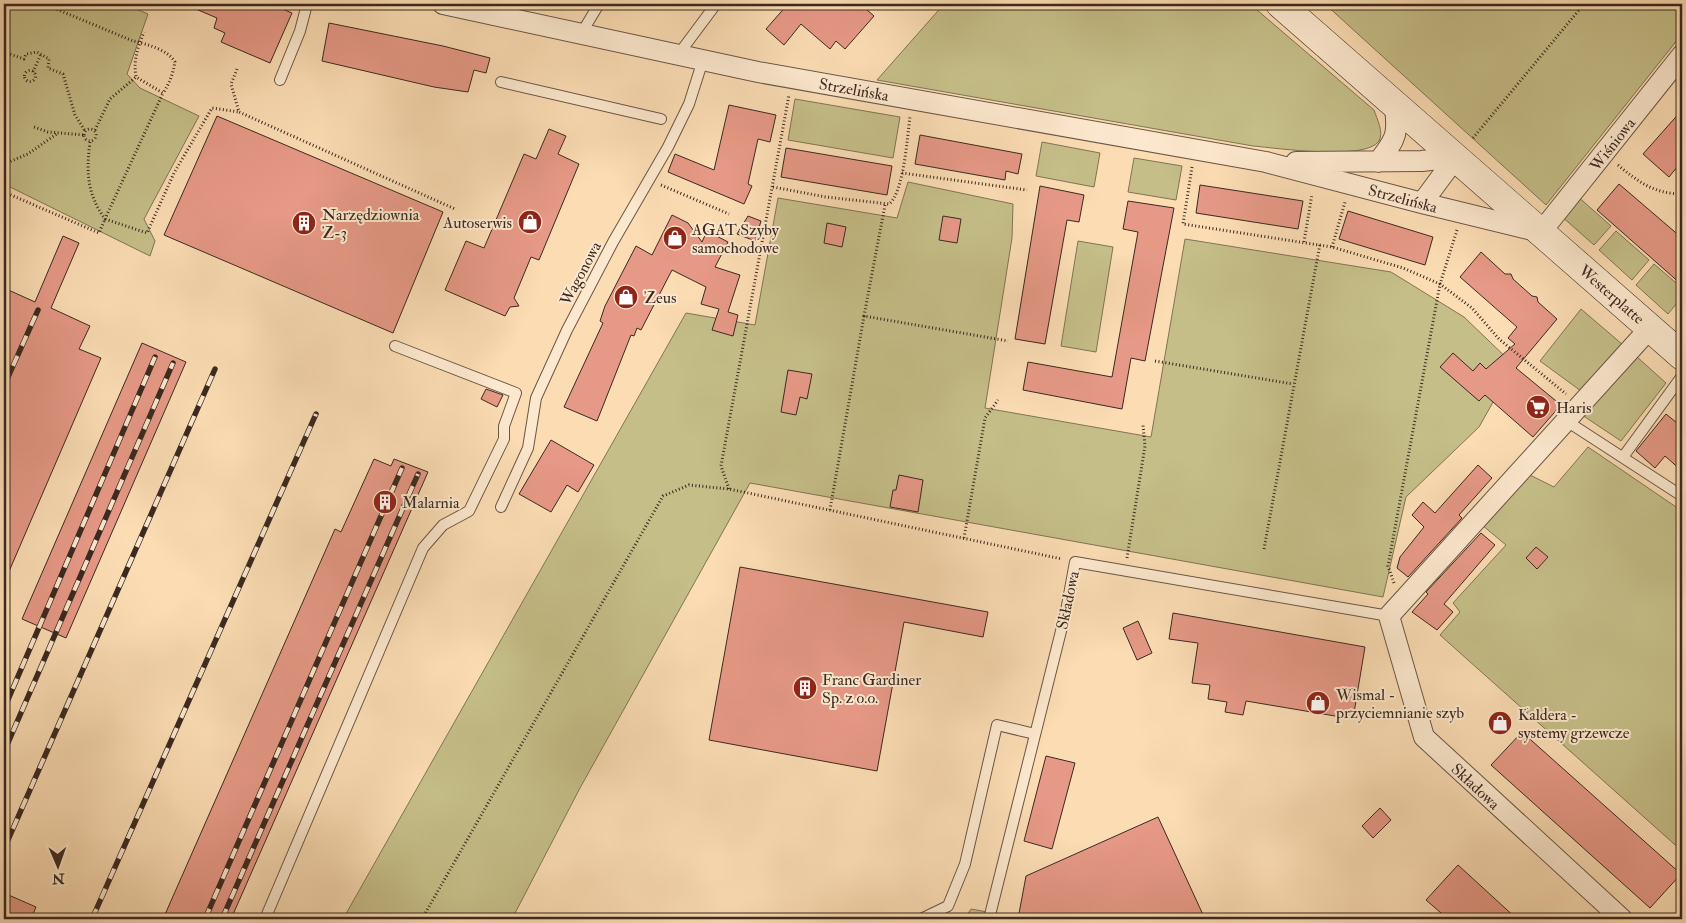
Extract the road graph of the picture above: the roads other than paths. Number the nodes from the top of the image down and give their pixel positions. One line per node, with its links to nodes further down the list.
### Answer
1 (307, 4): 10 (lane)
2 (443, 4): 6 (street, Strzelińska)
3 (599, 4): 6 (lane)
4 (716, 4): 7 (lane)
5 (1280, 4): 12 (main road, Westerplatte)
6 (581, 34): 7 (street, Strzelińska)
7 (678, 55): 9 (street, Strzelińska)
8 (1682, 55): 18 (street, Wiśniowa)
9 (703, 60): 15 (street, Strzelińska); 26 (lane, Wagonowa)
10 (280, 80)
11 (501, 82): 13 (lane)
12 (1394, 102): 14 (main road, Westerplatte); 16 (street)
13 (661, 119)
14 (1464, 148): 16 (street, Strzelińska); 17 (street); 18 (main road, Westerplatte)
15 (1266, 162): 16 (street, Strzelińska); 17 (street, Strzelińska)
16 (1378, 162)
17 (1422, 203): 18 (street, Strzelińska)
18 (1541, 232): 19 (main road, Westerplatte)
19 (1650, 328): 21 (main road, Westerplatte); 23 (street)
20 (396, 346): 29 (lane)
21 (1682, 356)
22 (1682, 376): 24 (lane)
23 (1565, 420): 24 (lane); 27 (street)
24 (1623, 457): 25 (lane)
25 (1682, 496)
26 (501, 507)
27 (1395, 610): 28 (lane, Składowa); 32 (street, Składowa)
28 (1035, 734): 30 (lane); 31 (lane, Składowa)
29 (265, 919)
30 (921, 919)
31 (989, 919)
32 (1622, 919)

